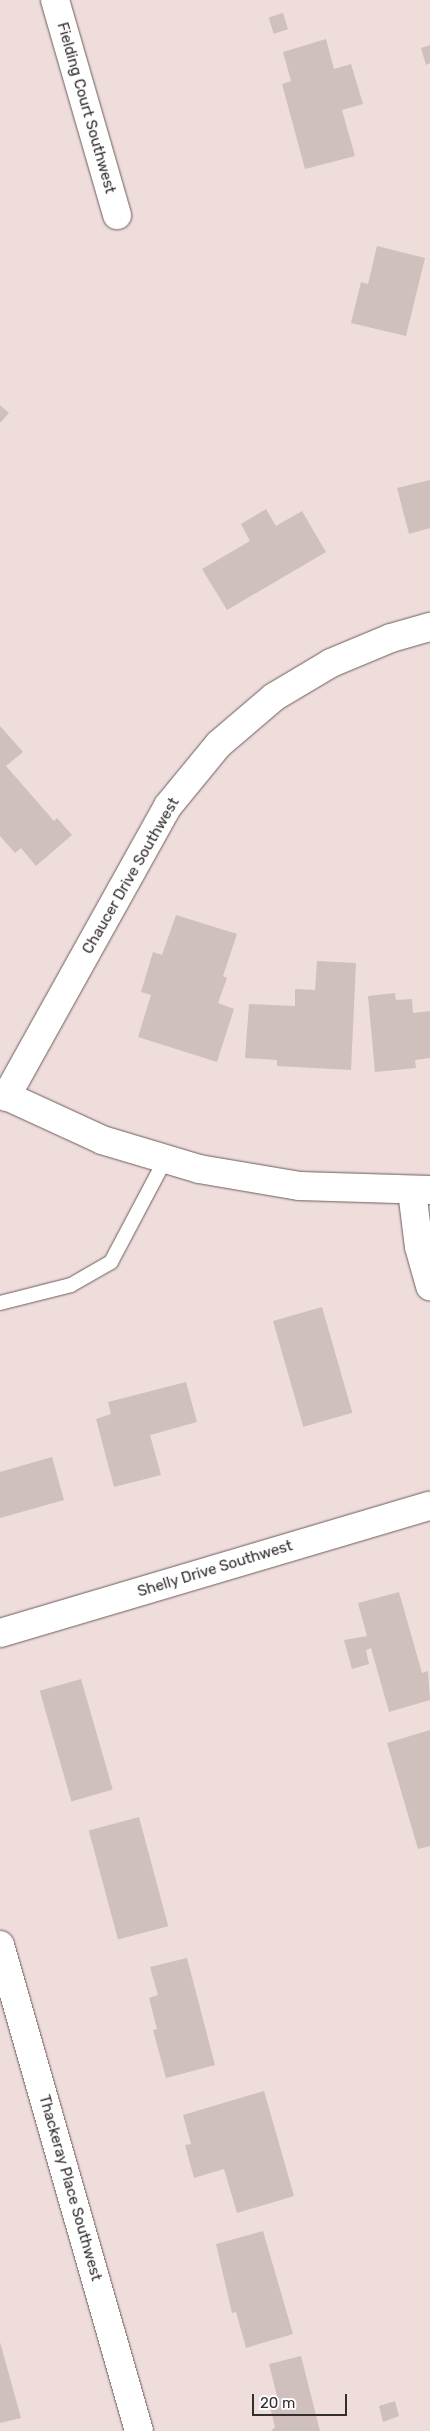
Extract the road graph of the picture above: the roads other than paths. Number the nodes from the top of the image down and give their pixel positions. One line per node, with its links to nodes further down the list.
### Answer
1 (55, 0): 2 (street, Fielding Court Southwest)
2 (117, 215)
3 (430, 627): 4 (street, Chaucer Drive Southwest)
4 (3, 1095): 5 (street)
5 (166, 1158): 6 (street); 8 (lane)
6 (421, 1190): 7 (street)
7 (430, 1286)
8 (0, 1303)
9 (430, 1506): 10 (street, Shelly Drive Southwest)
10 (0, 1633)
11 (0, 1944): 12 (street, Thackeray Place Southwest)
12 (139, 2431)

